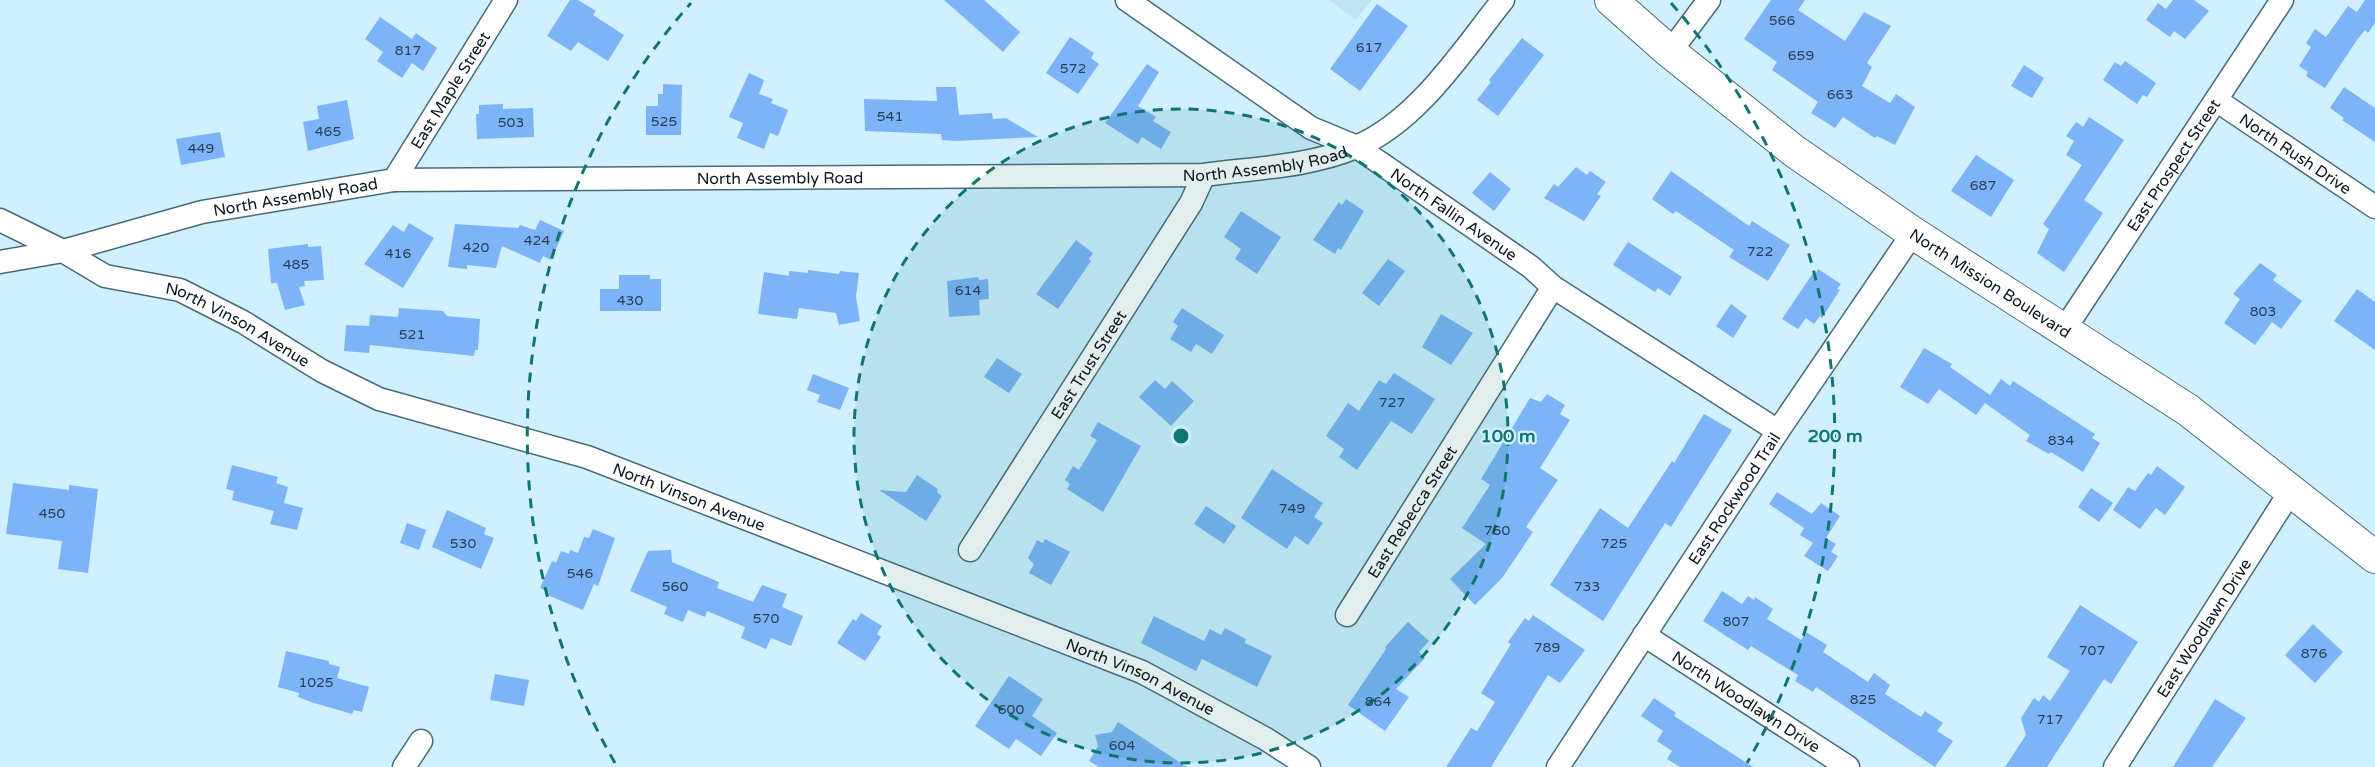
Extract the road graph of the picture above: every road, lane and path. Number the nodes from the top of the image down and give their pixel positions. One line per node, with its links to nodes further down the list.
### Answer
1 (506, 0): 11 (street, East Maple Street)
2 (1127, 0): 9 (street, North Fallin Avenue)
3 (1503, 0): 9 (street, North Assembly Road)
4 (1611, 0): 7 (main road, North Mission Boulevard)
5 (1708, 0): 7 (street)
6 (2282, 0): 8 (street, East Prospect Street)
7 (1670, 52): 14 (main road, North Mission Boulevard)
8 (2216, 100): 12 (street, North Rush Drive); 18 (street, East Prospect Street)
9 (1357, 147): 10 (street, North Assembly Road); 17 (street, North Fallin Avenue)
10 (1204, 175): 11 (street, North Assembly Road); 21 (street, East Trust Street)
11 (394, 180): 15 (street, North Assembly Road)
12 (2375, 207)
13 (0, 220): 15 (street, North Vinson Avenue)
14 (1913, 233): 18 (main road, North Mission Boulevard); 19 (street, East Rockwood Trail)
15 (63, 251): 16 (street, North Assembly Road); 27 (street, North Vinson Avenue)
16 (0, 262)
17 (1553, 287): 19 (street, North Fallin Avenue); 23 (street, East Rebecca Street)
18 (2064, 330): 20 (main road, North Mission Boulevard)
19 (1778, 431): 24 (street, East Rockwood Trail)
20 (2292, 489): 22 (main road, North Mission Boulevard); 30 (street, East Woodlawn Drive)
21 (970, 550)
22 (2375, 557)
23 (1347, 615)
24 (1644, 635): 28 (street, East Rockwood Trail); 29 (street, North Woodlawn Drive)
25 (421, 741): 26 (street)
26 (404, 767)
27 (1309, 767)
28 (1558, 767)
29 (1848, 767)
30 (2115, 767)

